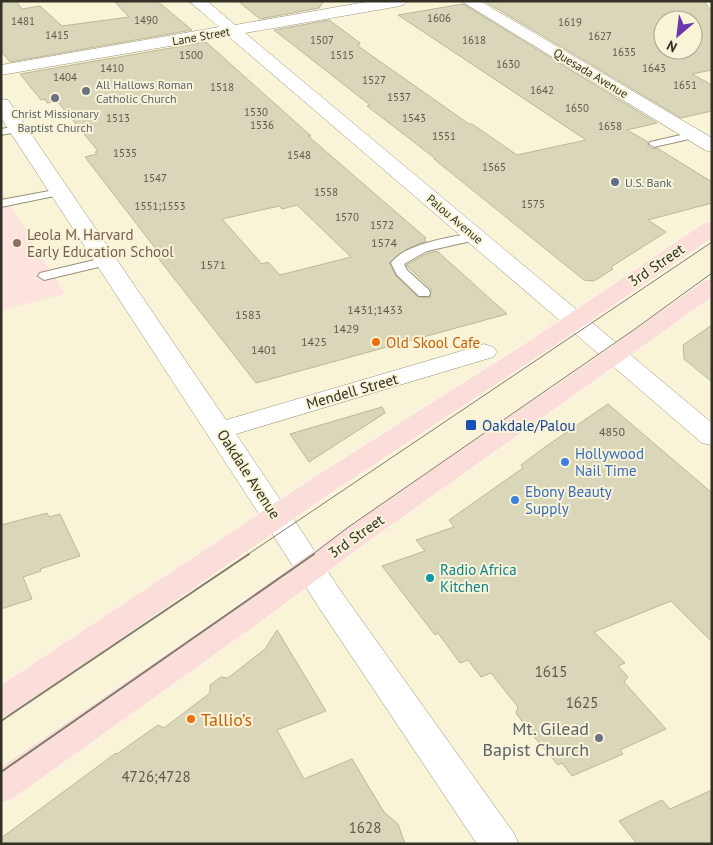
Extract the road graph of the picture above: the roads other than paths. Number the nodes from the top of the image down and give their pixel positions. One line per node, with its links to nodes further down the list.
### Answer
1 (197, 1): 4 (street, Palou Avenue)
2 (400, 1): 4 (street, Lane Street)
3 (469, 1): 8 (street, Quesada Avenue)
4 (231, 30): 5 (street, Lane Street); 14 (street, Palou Avenue)
5 (1, 70)
6 (1, 104): 7 (street, Oakdale Avenue)
7 (10, 130): 11 (street, Oakdale Avenue)
8 (694, 135): 9 (lane); 10 (street, Quesada Avenue)
9 (654, 144)
10 (712, 146)
11 (60, 192): 12 (lane); 15 (street, Oakdale Avenue)
12 (1, 204)
13 (712, 228): 19 (main road, 3rd Street)
14 (476, 236): 18 (lane); 19 (street, Palou Avenue)
15 (107, 261): 16 (lane); 22 (street, Oakdale Avenue)
16 (44, 276)
17 (712, 286): 21 (main road, 3rd Street)
18 (424, 293)
19 (574, 320): 21 (street, Palou Avenue); 24 (main road, 3rd Street)
20 (484, 352): 22 (street, Mendell Street)
21 (614, 355): 23 (street, Palou Avenue); 25 (main road, 3rd Street)
22 (220, 430): 24 (street, Oakdale Avenue)
23 (712, 437)
24 (276, 516): 25 (street, Oakdale Avenue); 26 (main road, 3rd Street)
25 (311, 568): 27 (main road, 3rd Street); 28 (street, Oakdale Avenue)
26 (1, 703)
27 (1, 787)
28 (499, 844)

